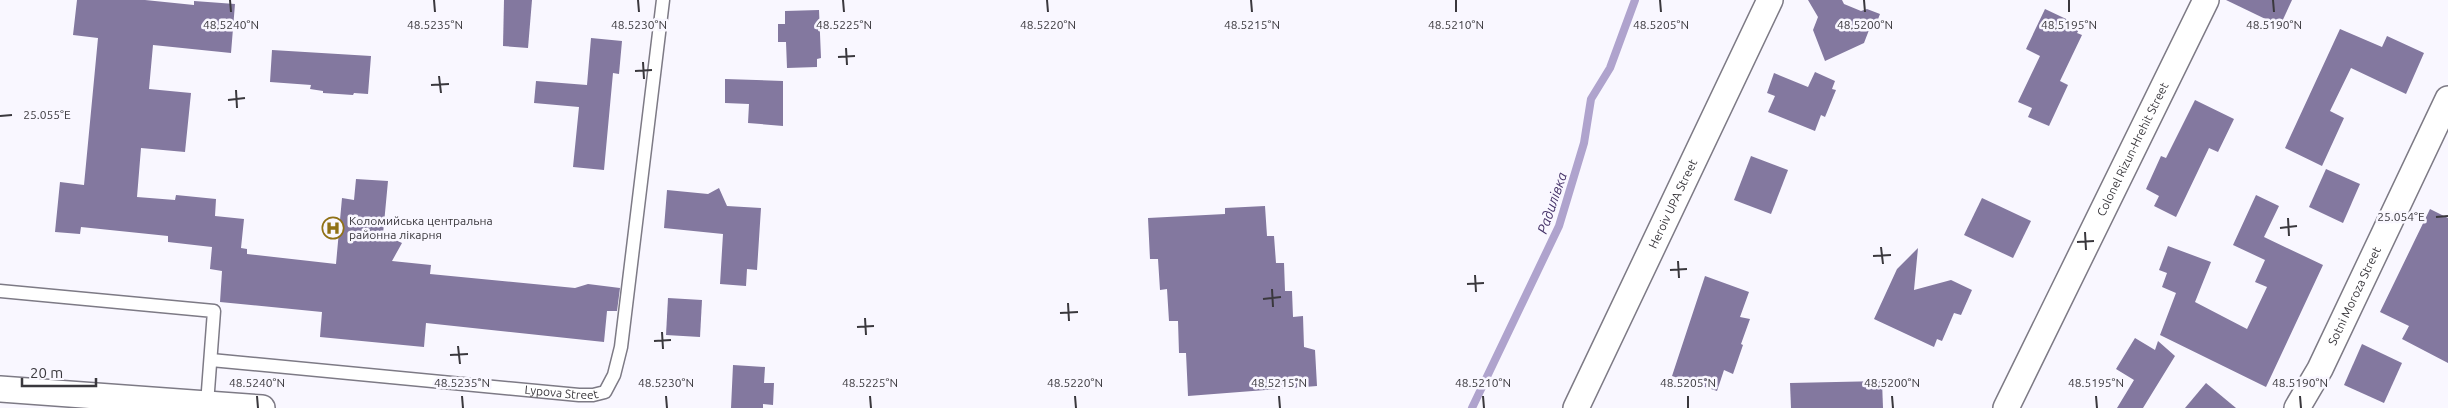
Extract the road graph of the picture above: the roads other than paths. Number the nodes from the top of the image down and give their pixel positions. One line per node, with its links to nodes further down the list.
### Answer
1 (663, 0): 8 (lane, Lypova Street)
2 (1770, 0): 12 (street, Heroiv UPA Street)
3 (2206, 0): 13 (street, Colonel Rizun-Hrehit Street)
4 (2448, 99): 14 (street, Sotni Moroza Street)
5 (0, 291): 6 (lane)
6 (211, 360): 8 (lane, Lypova Street); 9 (lane)
7 (0, 390): 9 (street)
8 (599, 394): 11 (lane)
9 (208, 404): 10 (street)
10 (262, 408)
11 (598, 408)
12 (1576, 408)
13 (2006, 408)
14 (2297, 408)

